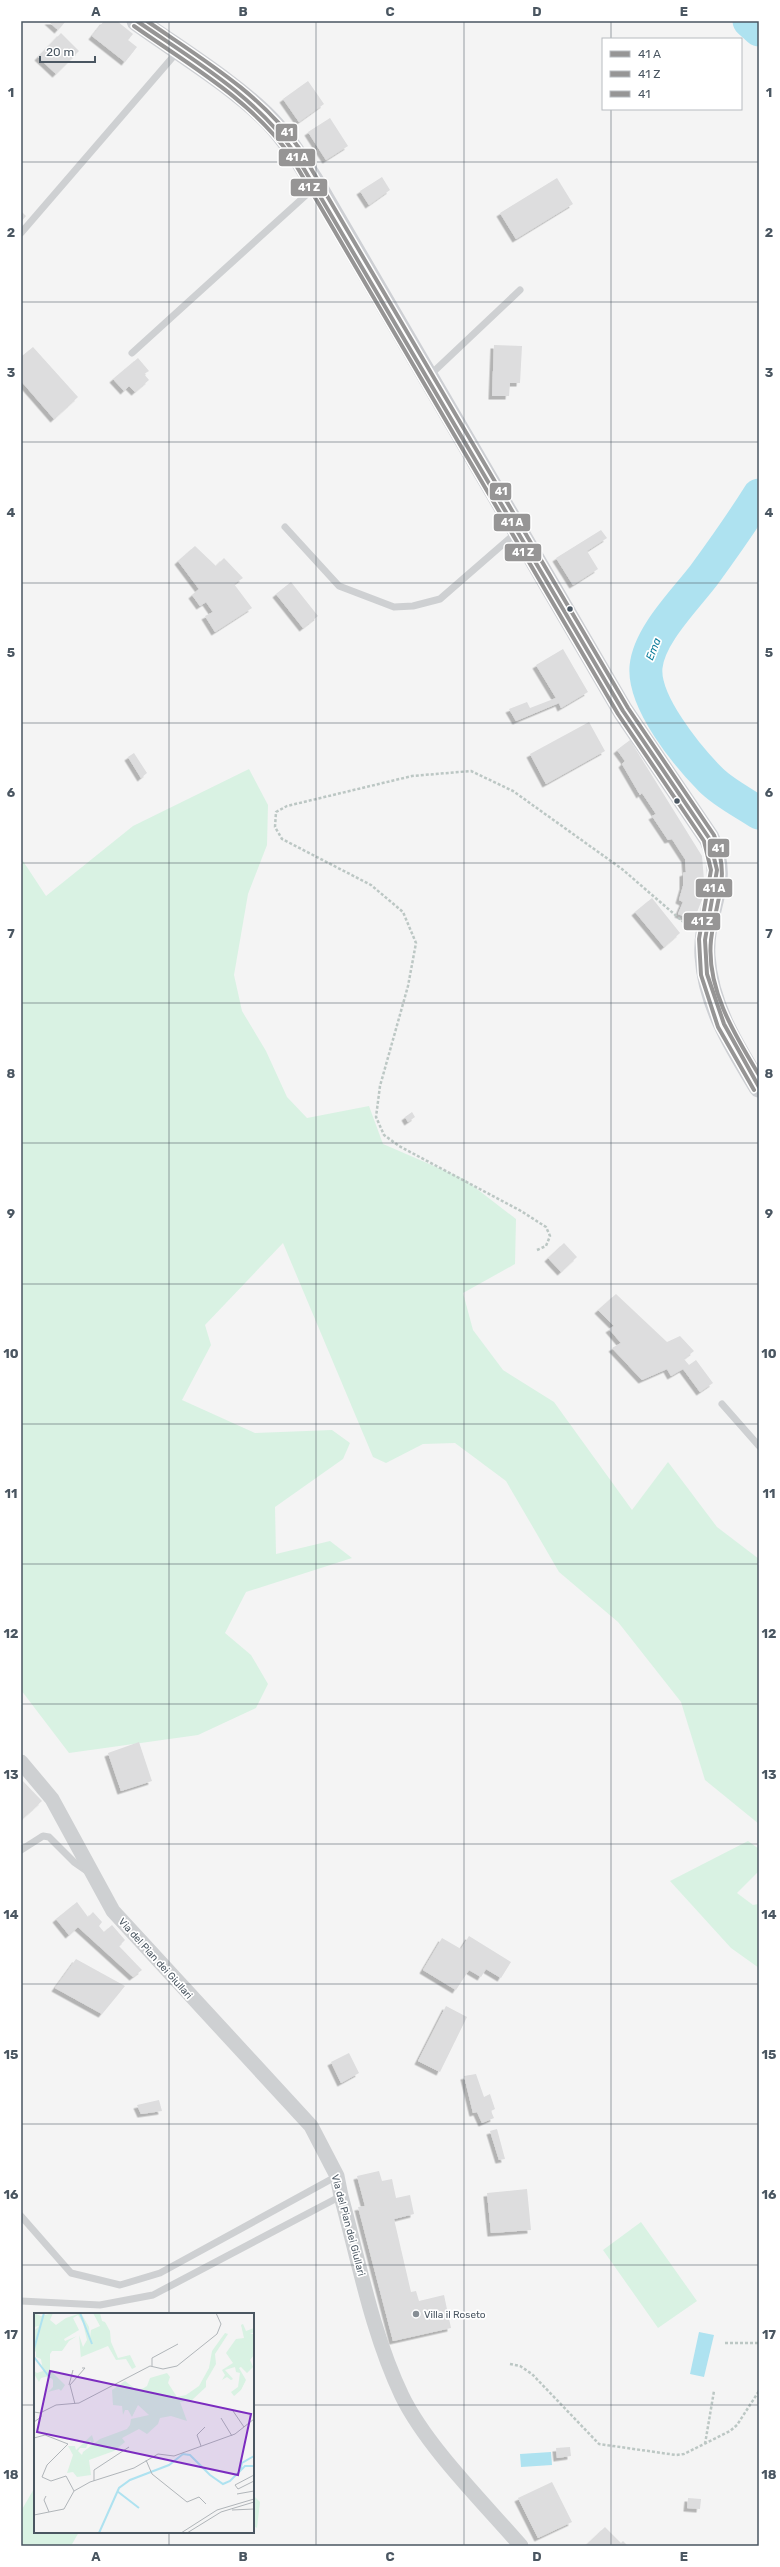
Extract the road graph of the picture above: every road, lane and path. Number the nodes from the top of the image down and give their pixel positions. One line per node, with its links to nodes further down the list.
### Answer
1 (138, 21): 2 (street)
2 (178, 51): 3 (street); 4 (lane)
3 (316, 185): 6 (lane); 7 (street)
4 (21, 233)
5 (520, 290): 7 (lane)
6 (132, 353)
7 (429, 376): 9 (street)
8 (286, 528): 9 (lane)
9 (519, 530): 10 (street)
10 (705, 940): 11 (street); 12 (path)
11 (759, 1087)
12 (537, 1250)
13 (722, 1404): 14 (lane)
14 (759, 1446)
15 (21, 1762): 17 (street, Via del Pian dei Giullari)
16 (21, 1850): 17 (lane)
17 (91, 1873): 18 (street, Via del Pian dei Giullari)
18 (337, 2176): 19 (street, Via del Pian dei Giullari); 20 (lane)
19 (341, 2196): 21 (lane); 28 (street, Via del Pian dei Giullari)
20 (21, 2216)
21 (21, 2301)
22 (725, 2342): 23 (path)
23 (759, 2343)
24 (510, 2364): 27 (path)
25 (759, 2391): 27 (path)
26 (714, 2392): 27 (path)
27 (705, 2444)
28 (521, 2546)

